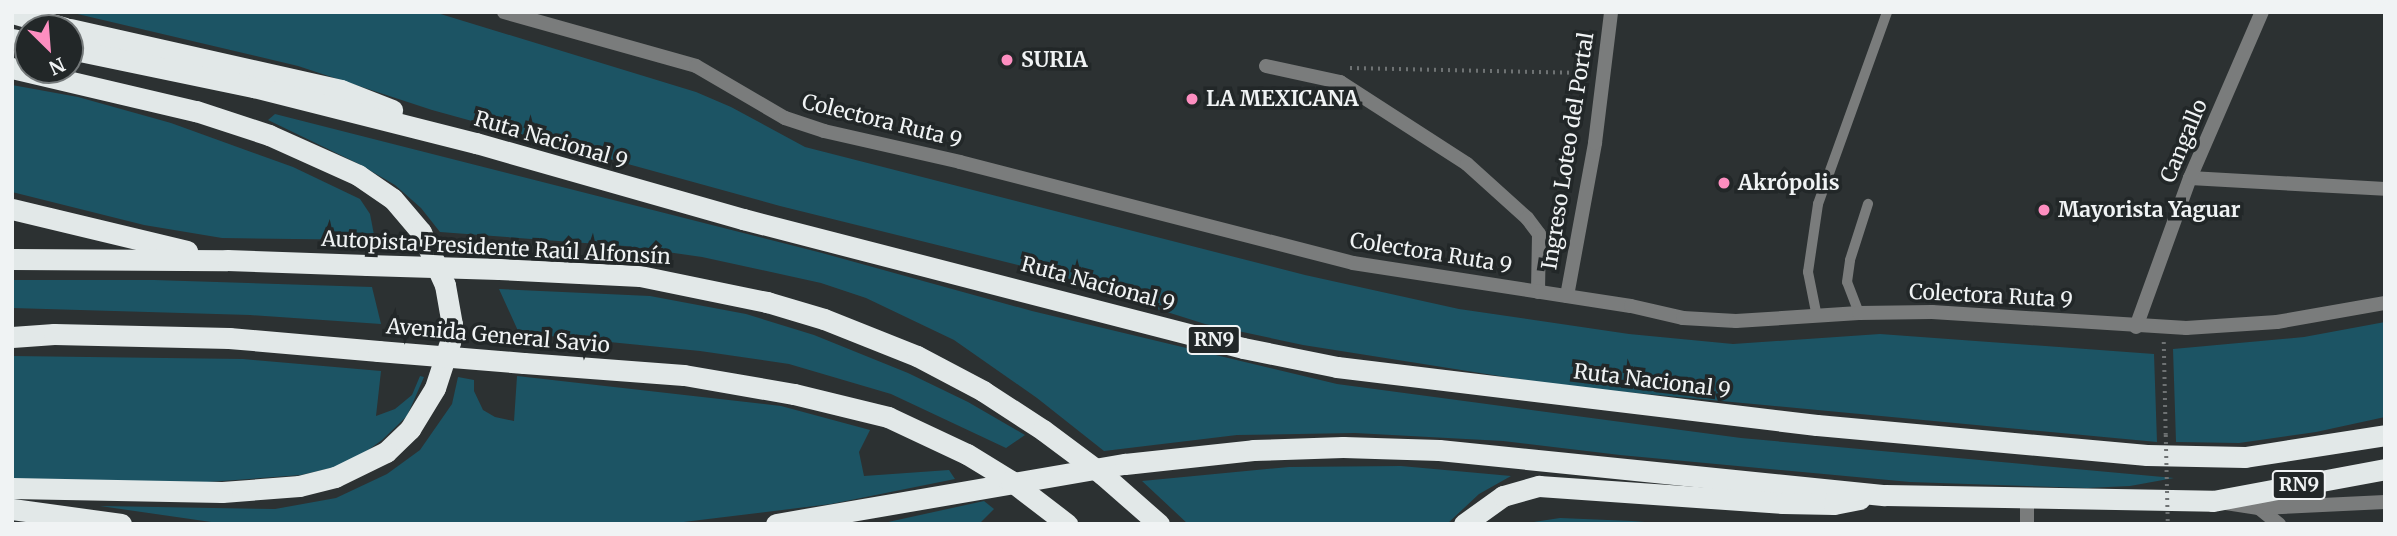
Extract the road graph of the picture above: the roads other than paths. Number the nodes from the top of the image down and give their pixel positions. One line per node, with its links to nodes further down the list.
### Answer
1 (504, 12): 16 (street, Colectora Ruta 9)
2 (1611, 12): 17 (street, Ingreso Loteo del Portal)
3 (1887, 12): 20 (lane)
4 (2259, 15): 10 (street, Cangallo)
5 (84, 33): 9 (highway)
6 (84, 52): 9 (highway, Ruta Nacional 9 / RN9)
7 (1266, 66): 16 (street)
8 (12, 68): 25 (highway)
9 (476, 143): 23 (highway, Ruta Nacional 9 / RN9)
10 (2190, 178): 11 (street); 21 (street, Cangallo)
11 (2385, 188)
12 (1868, 204): 19 (lane)
13 (12, 209): 15 (highway)
14 (12, 259): 15 (highway)
15 (227, 260): 35 (highway, Autopista Presidente Raúl Alfonsín, bridge)
16 (1538, 292): 17 (street, Colectora Ruta 9)
17 (1567, 296): 20 (street, Colectora Ruta 9)
18 (2385, 303): 21 (street, Colectora Ruta 9)
19 (1859, 313): 20 (street, Colectora Ruta 9); 21 (street, Colectora Ruta 9)
20 (1817, 317)
21 (2136, 327)
22 (12, 337): 34 (highway, Avenida General Savio, bridge)
23 (2385, 435)
24 (2385, 469): 28 (highway, RN9)
25 (12, 488)
26 (1885, 495): 27 (highway, RN9); 33 (highway, RN9); 36 (highway)
27 (2027, 497): 28 (highway, RN9); 37 (street)
28 (2213, 500): 30 (street)
29 (2385, 502): 30 (street)
30 (2259, 508): 38 (street)
31 (12, 509): 32 (highway)
32 (121, 524)
33 (775, 524)
34 (1067, 524)
35 (1159, 524)
36 (1464, 524)
37 (2026, 524)
38 (2279, 524)

